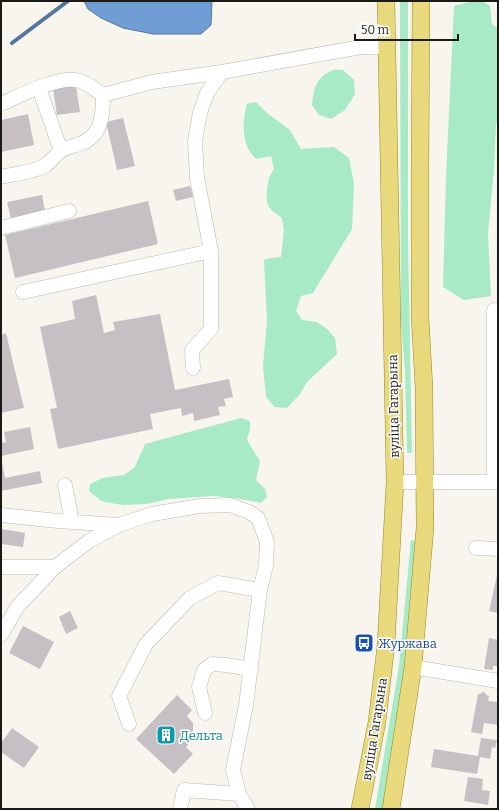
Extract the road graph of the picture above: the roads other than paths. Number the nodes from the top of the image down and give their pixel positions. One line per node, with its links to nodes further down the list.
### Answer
1 (386, 1): 3 (main road, вуліца Гагарына)
2 (421, 1): 16 (main road)
3 (386, 47): 4 (street); 17 (main road, вуліца Гагарына)
4 (222, 72): 6 (street); 12 (street)
5 (39, 88): 6 (street); 7 (street); 8 (street)
6 (103, 95): 8 (street)
7 (1, 104)
8 (61, 151): 9 (street)
9 (1, 177)
10 (69, 211): 11 (street)
11 (1, 228)
12 (211, 251): 13 (street); 15 (street)
13 (23, 292)
14 (494, 310): 18 (street)
15 (193, 368)
16 (424, 481): 17 (street); 18 (street); 29 (main road)
17 (395, 482): 37 (main road, вуліца Гагарына)
18 (496, 482)
19 (65, 485): 21 (street)
20 (1, 515): 21 (street)
21 (72, 522): 22 (street)
22 (119, 525): 26 (street); 27 (street)
23 (476, 548): 24 (street)
24 (498, 549)
25 (1, 567): 26 (street)
26 (55, 567): 28 (street)
27 (260, 590): 30 (street); 33 (street)
28 (1, 635)
29 (413, 667): 31 (street); 38 (main road)
30 (251, 669): 32 (street); 34 (street)
31 (498, 681)
32 (205, 713)
33 (129, 724)
34 (239, 794): 35 (street); 36 (street)
35 (180, 809)
36 (248, 809)
37 (360, 809)
38 (390, 809)

